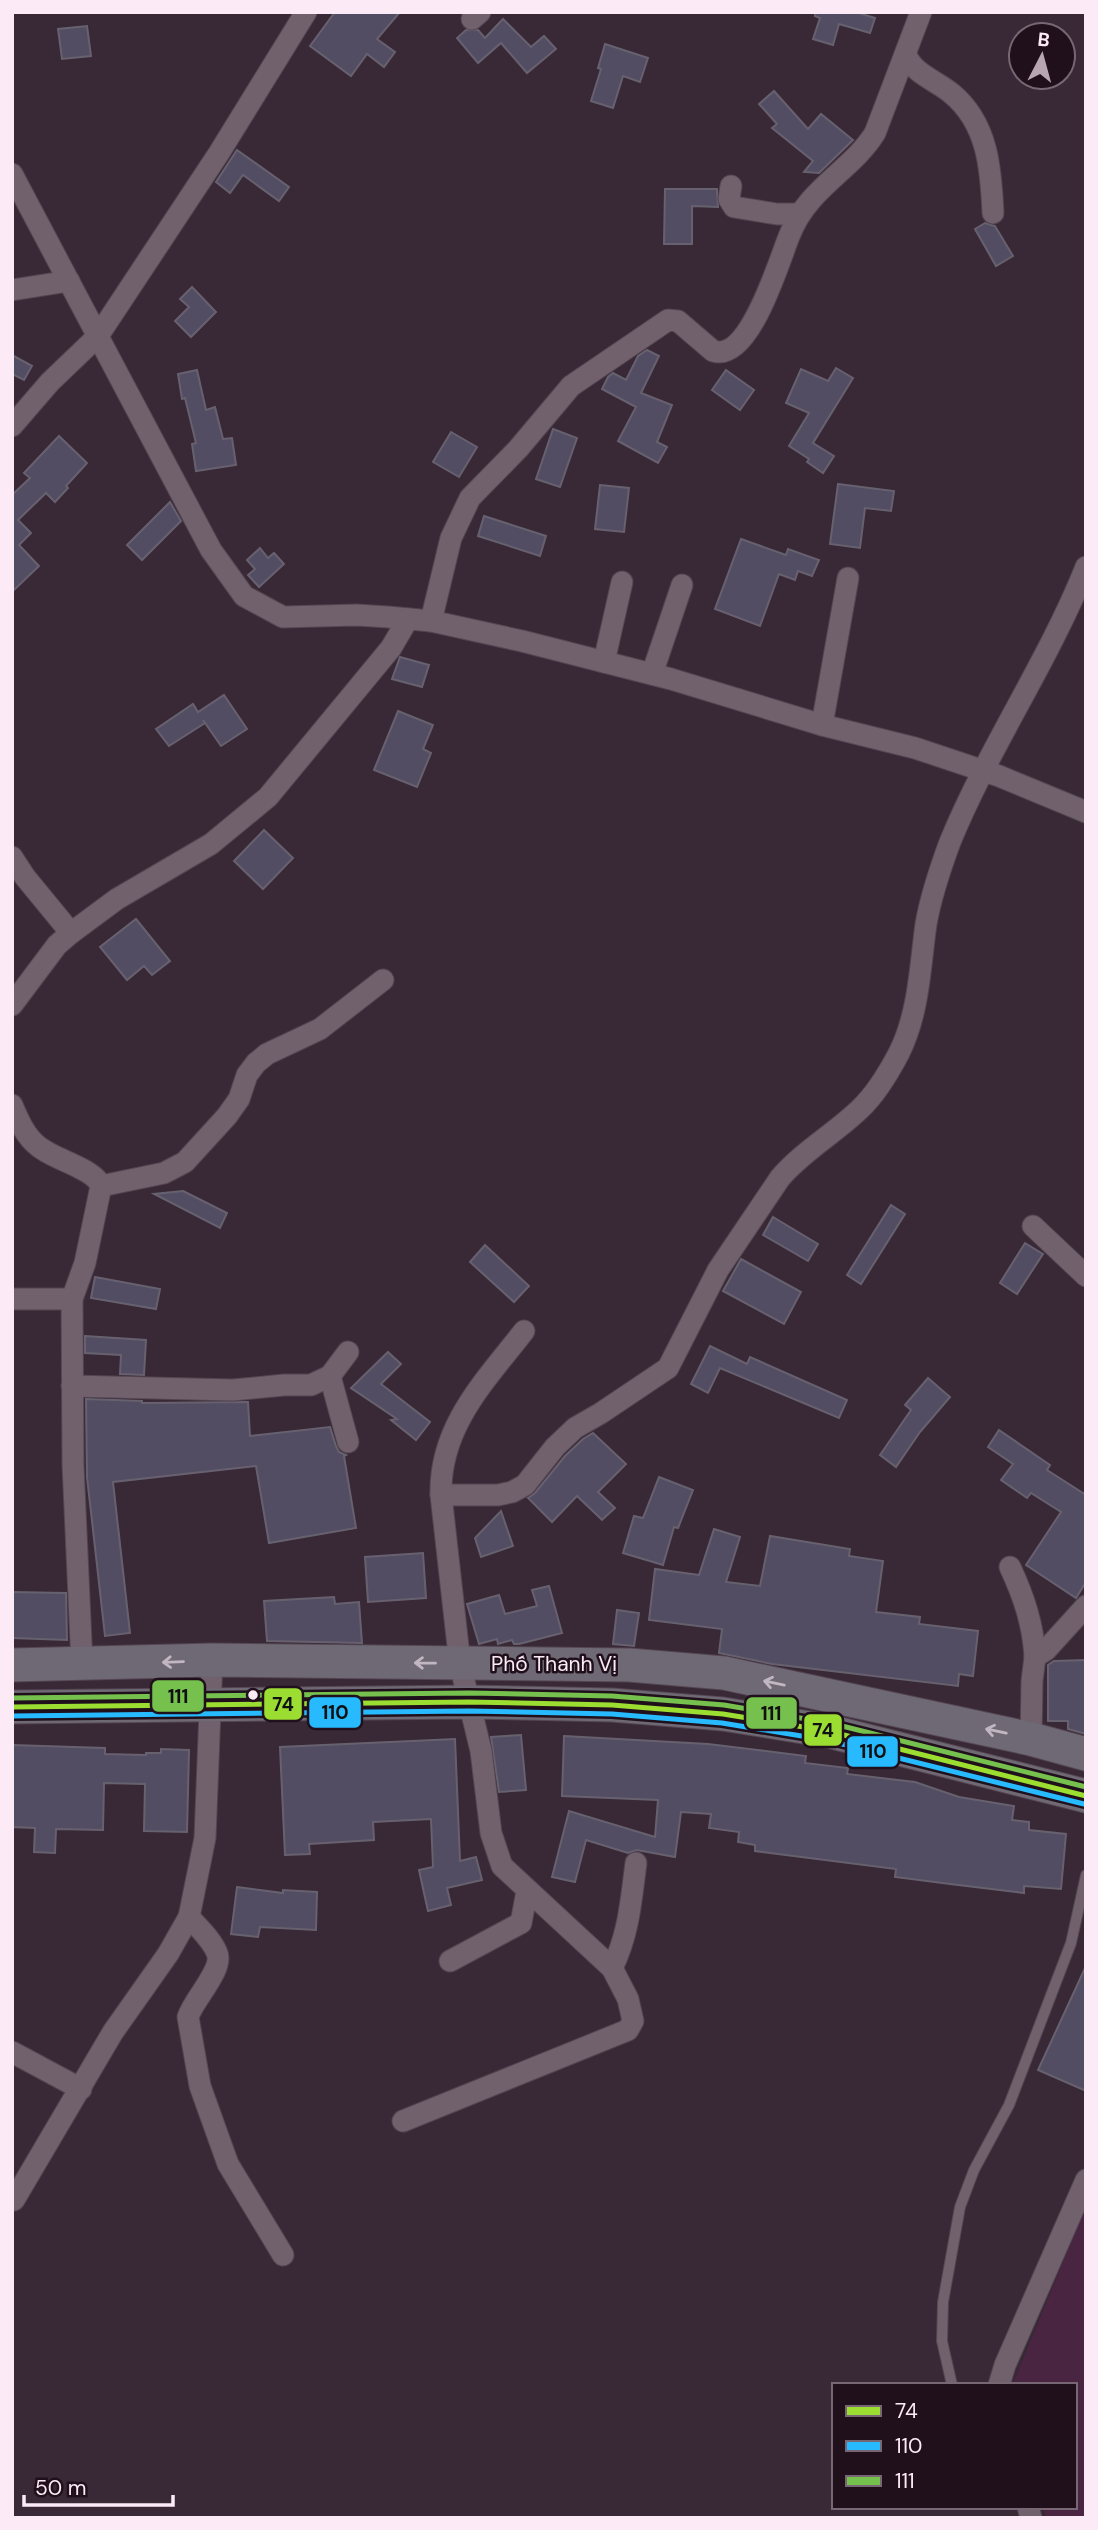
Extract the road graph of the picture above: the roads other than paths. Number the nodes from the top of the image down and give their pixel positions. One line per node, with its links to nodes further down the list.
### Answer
1 (306, 12): 10 (street)
2 (921, 12): 3 (street)
3 (906, 55): 6 (street); 7 (street)
4 (12, 174): 8 (street)
5 (731, 186): 7 (street)
6 (993, 213)
7 (800, 214): 17 (street)
8 (69, 281): 9 (street); 10 (street)
9 (12, 290)
10 (98, 336): 11 (street); 16 (street)
11 (12, 426)
12 (1086, 566): 21 (street)
13 (848, 578): 20 (street)
14 (622, 582): 18 (street)
15 (682, 585): 19 (street)
16 (408, 619): 17 (street); 24 (street)
17 (431, 621): 18 (street)
18 (604, 662): 19 (street)
19 (652, 674): 20 (street)
20 (822, 725): 21 (street)
21 (983, 771): 22 (street); 38 (street)
22 (1086, 812)
23 (12, 858): 24 (street)
24 (71, 933): 26 (street)
25 (383, 980): 28 (street)
26 (12, 1005)
27 (12, 1105): 28 (street)
28 (101, 1186): 32 (street)
29 (1033, 1226): 30 (street)
30 (1086, 1276)
31 (12, 1299): 32 (street)
32 (72, 1299): 36 (street)
33 (524, 1331): 38 (street)
34 (348, 1352): 35 (street)
35 (330, 1376): 36 (street); 37 (street)
36 (72, 1386): 43 (street)
37 (348, 1443)
38 (441, 1495): 44 (street)
39 (1010, 1567): 41 (street)
40 (1086, 1606): 41 (street)
41 (1035, 1657): 49 (street)
42 (212, 1660): 43 (main road, Phố Thanh Vị, one-way to 43); 44 (main road, Phố Thanh Vị, one-way to 42); 47 (street)
43 (82, 1664): 45 (main road, Phố Thanh Vị)
44 (460, 1664): 46 (street); 49 (main road, Phố Thanh Vị, one-way to 44)
45 (12, 1665)
46 (469, 1702): 47 (main road, Phố Thanh Vị); 51 (main road, Phố Thanh Vị); 54 (street)
47 (210, 1704): 48 (main road, Phố Thanh Vị); 55 (street)
48 (12, 1707)
49 (1031, 1739): 50 (main road, Phố Thanh Vị)
50 (1086, 1754)
51 (1086, 1796)
52 (636, 1863): 57 (street)
53 (1086, 1875): 64 (lane)
54 (527, 1891): 56 (street); 57 (street)
55 (189, 1917): 59 (street); 63 (street)
56 (450, 1961)
57 (611, 1968): 60 (street)
58 (12, 2052): 59 (street)
59 (81, 2088): 62 (street)
60 (402, 2121)
61 (1086, 2180): 65 (street)
62 (14, 2200)
63 (282, 2255)
64 (952, 2383)
65 (1000, 2383)

